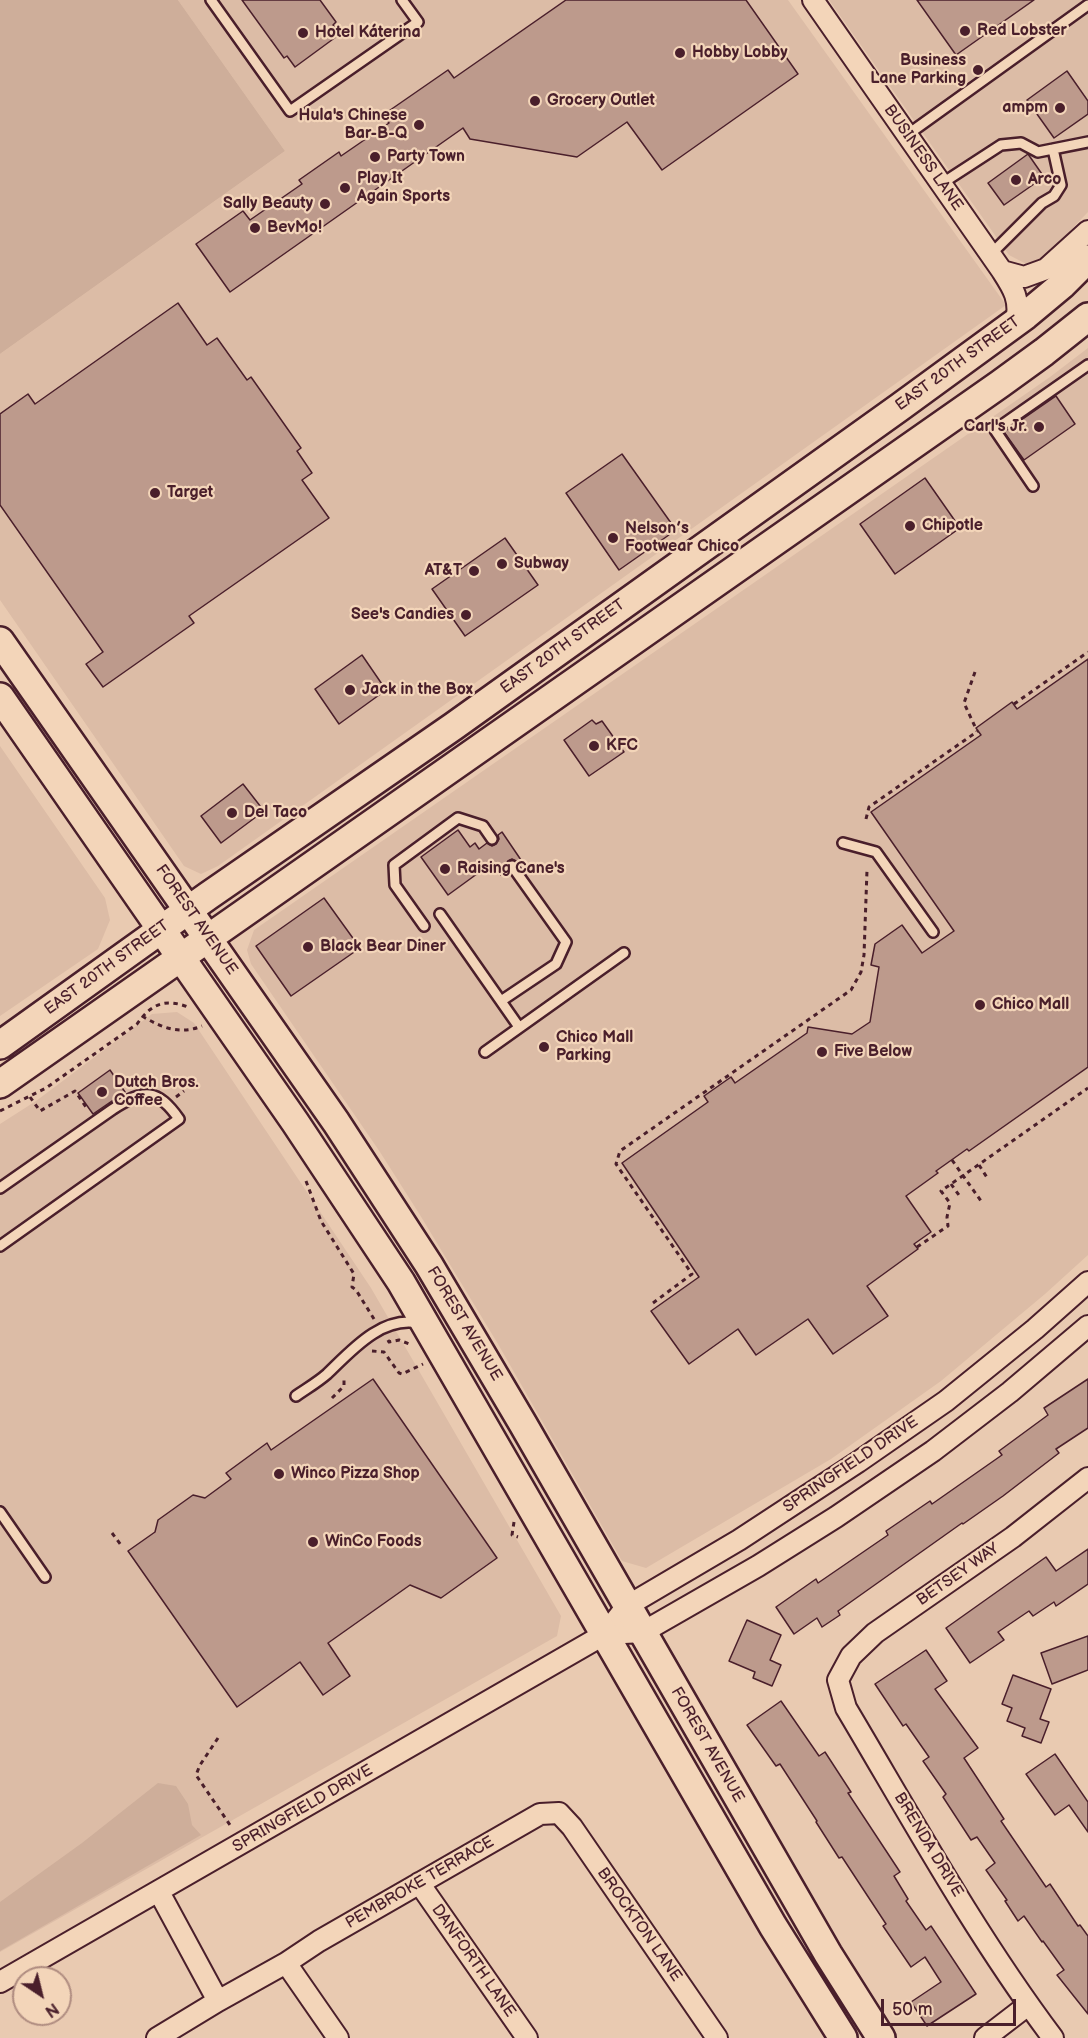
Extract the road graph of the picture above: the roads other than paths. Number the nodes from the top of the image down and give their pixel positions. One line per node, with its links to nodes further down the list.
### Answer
1 (211, 0): 2 (lane)
2 (402, 0)
3 (813, 0): 5 (street, BUSINESS LANE)
4 (1088, 5): 5 (lane)
5 (907, 135): 8 (street, BUSINESS LANE)
6 (1088, 142): 7 (lane)
7 (1053, 149): 8 (lane); 11 (lane)
8 (941, 184): 11 (street, BUSINESS LANE)
9 (1088, 231): 11 (street)
10 (1088, 260): 13 (street, EAST 20TH STREET)
11 (997, 263): 13 (street, BUSINESS LANE)
12 (1088, 317): 16 (street, EAST 20TH STREET)
13 (1016, 322): 15 (street, EAST 20TH STREET)
14 (1088, 365): 18 (lane)
15 (910, 400): 16 (street); 17 (street); 21 (street, EAST 20TH STREET)
16 (944, 423): 17 (street, EAST 20TH STREET)
17 (922, 439): 22 (street, EAST 20TH STREET)
18 (1034, 486)
19 (0, 641): 26 (street, FOREST AVENUE)
20 (0, 697): 29 (street, FOREST AVENUE)
21 (463, 719): 22 (street); 26 (street, EAST 20TH STREET)
22 (482, 746): 31 (street, EAST 20TH STREET)
23 (492, 839): 28 (lane)
24 (843, 843): 30 (lane)
25 (512, 866): 34 (lane)
26 (189, 910): 29 (street, EAST 20TH STREET); 31 (street, FOREST AVENUE)
27 (440, 914): 34 (lane)
28 (423, 926)
29 (162, 929): 33 (street, FOREST AVENUE); 36 (street, EAST 20TH STREET)
30 (933, 933)
31 (208, 938): 33 (street, EAST 20TH STREET); 48 (street, FOREST AVENUE)
32 (624, 953): 35 (lane)
33 (181, 957): 38 (street, EAST 20TH STREET); 42 (street, FOREST AVENUE)
34 (501, 1001): 35 (lane)
35 (519, 1027): 37 (lane)
36 (0, 1045)
37 (485, 1052)
38 (0, 1084)
39 (0, 1188): 40 (lane)
40 (0, 1246)
41 (1088, 1282): 48 (street, SPRINGFIELD DRIVE)
42 (426, 1324): 44 (lane); 50 (street, FOREST AVENUE)
43 (1088, 1326): 49 (street, SPRINGFIELD DRIVE)
44 (296, 1396)
45 (1088, 1478): 51 (street, BETSEY WAY)
46 (0, 1512): 47 (lane)
47 (45, 1577)
48 (627, 1606): 49 (street, FOREST AVENUE); 50 (street, SPRINGFIELD DRIVE)
49 (642, 1632): 50 (street, SPRINGFIELD DRIVE); 64 (street, FOREST AVENUE)
50 (605, 1634): 54 (street, SPRINGFIELD DRIVE); 63 (street, FOREST AVENUE)
51 (838, 1680): 58 (street, BRENDA DRIVE)
52 (559, 1813): 53 (street, PEMBROKE TERRACE); 62 (street, BROCKTON LANE)
53 (419, 1883): 55 (street, PEMBROKE TERRACE); 61 (street, DANFORTH LANE)
54 (159, 1892): 56 (street, SPRINGFIELD DRIVE); 57 (street)
55 (286, 1963): 57 (street, PEMBROKE TERRACE); 60 (street)
56 (0, 1982)
57 (218, 2001): 59 (street, PEMBROKE TERRACE)
58 (1028, 2006): 65 (street); 66 (street, BRENDA DRIVE)
59 (157, 2038)
60 (338, 2038)
61 (527, 2038)
62 (717, 2038)
63 (843, 2038)
64 (881, 2038)
65 (985, 2038)
66 (1053, 2038)

